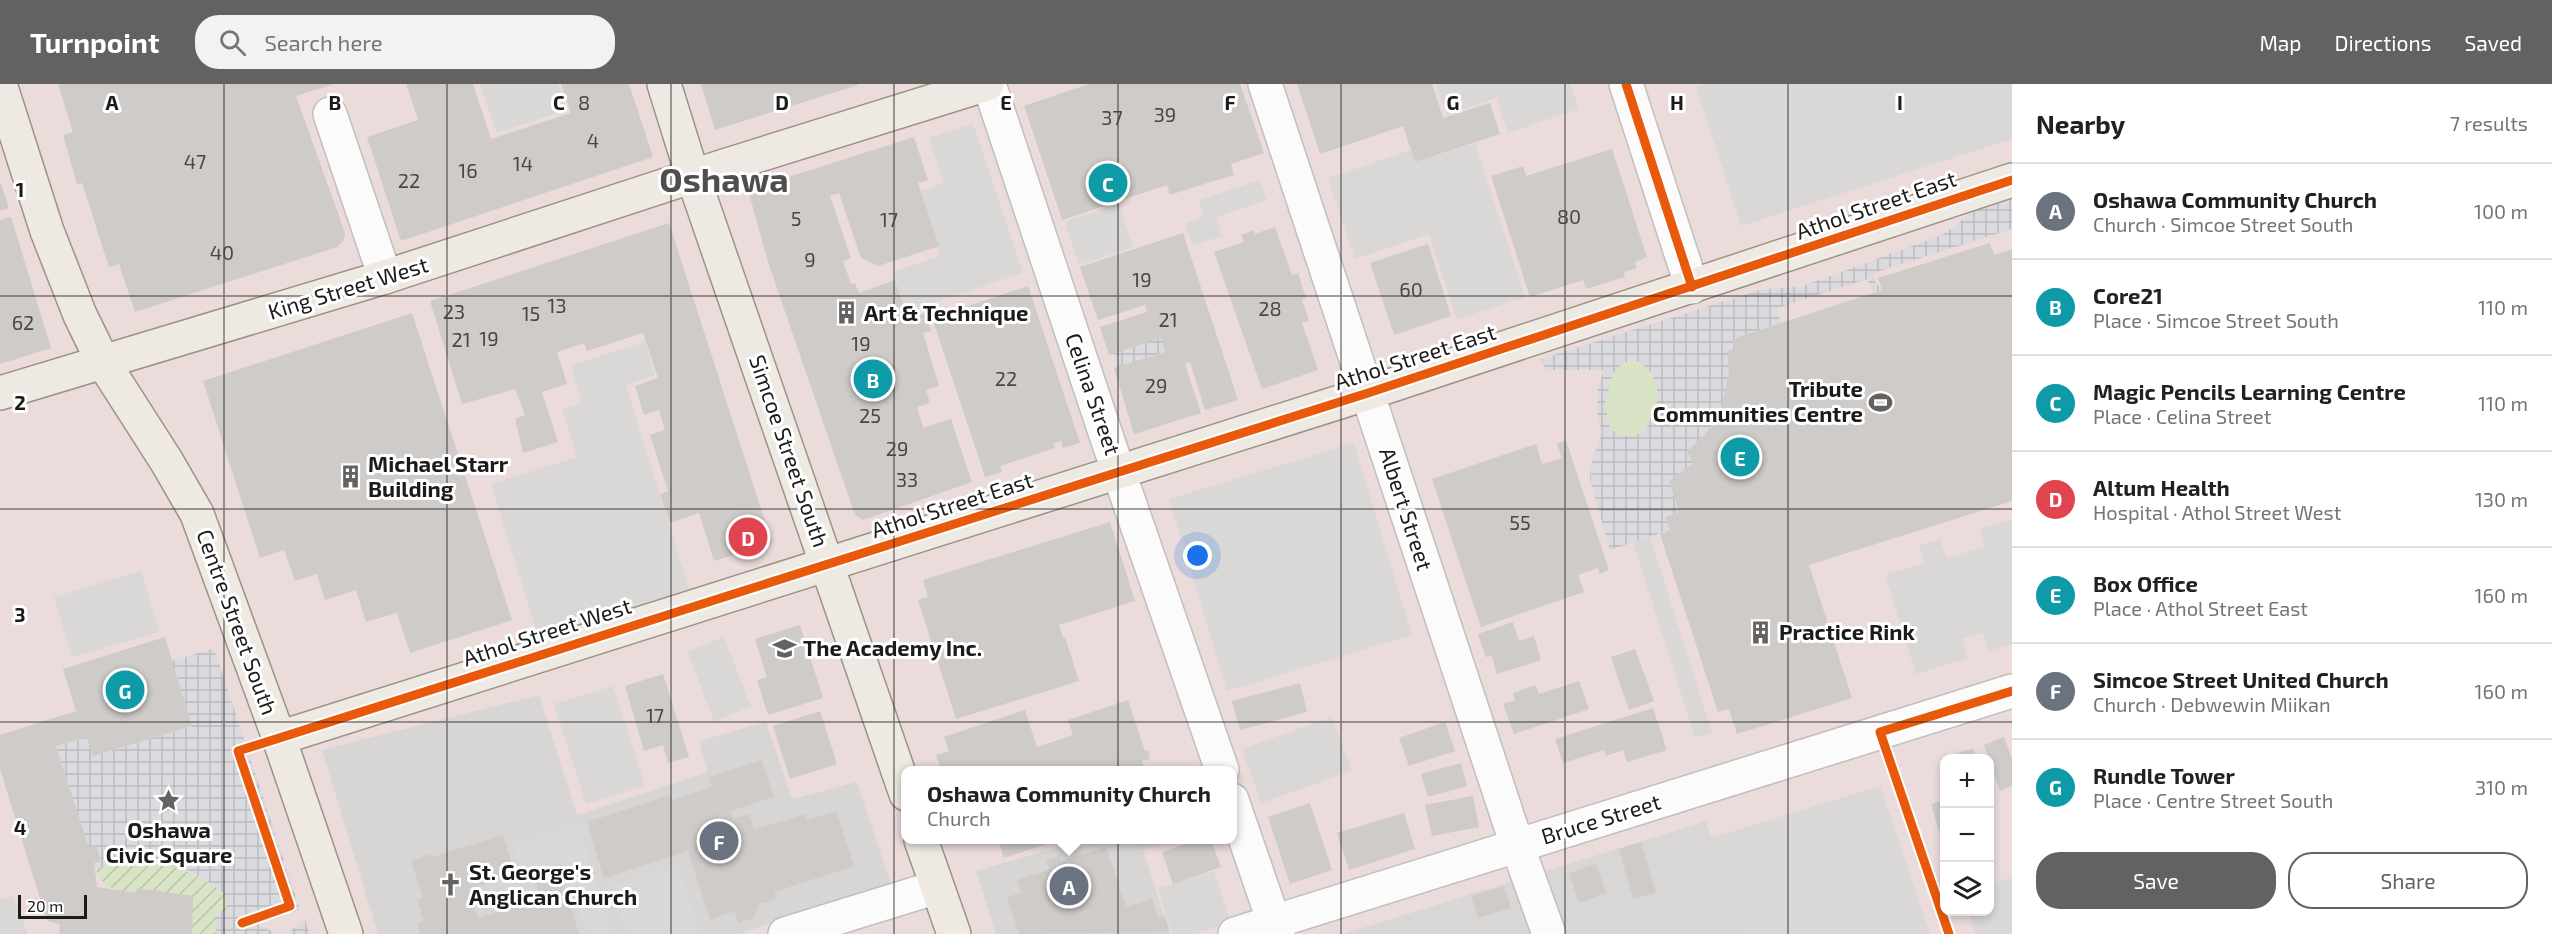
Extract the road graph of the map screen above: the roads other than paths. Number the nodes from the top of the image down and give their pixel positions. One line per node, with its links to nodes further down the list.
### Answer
1 (0, 84): 11 (main road, Centre Street South)
2 (664, 84): 7 (main road, Simcoe Street South)
3 (988, 84): 7 (main road, King Street West); 14 (street, Celina Street)
4 (1265, 84): 13 (street, Albert Street)
5 (1626, 84): 10 (street)
6 (330, 114): 9 (street)
7 (693, 177): 9 (main road, King Street West); 15 (main road, Simcoe Street South)
8 (2012, 180): 10 (main road, Athol Street East)
9 (385, 277): 11 (main road, King Street West)
10 (1692, 286): 13 (main road, Athol Street East)
11 (103, 362): 12 (main road, King Street West); 17 (main road, Centre Street South)
12 (0, 393)
13 (1368, 393): 14 (main road, Athol Street East); 22 (street, Albert Street)
14 (1119, 472): 15 (main road, Athol Street East); 18 (street, Celina Street)
15 (827, 564): 17 (main road, Athol Street West); 19 (main road, Simcoe Street South)
16 (2011, 696): 22 (street, Bruce Street)
17 (279, 738): 25 (main road, Centre Street South)
18 (1220, 766)
19 (901, 779)
20 (1237, 812): 24 (street)
21 (922, 844): 23 (main road)
22 (1517, 845): 24 (street, Bruce Street); 29 (street, Albert Street)
23 (937, 887): 26 (street); 27 (main road)
24 (1276, 928): 28 (street, Bruce Street)
25 (346, 934)
26 (785, 934)
27 (954, 934)
28 (1235, 934)
29 (1549, 934)

